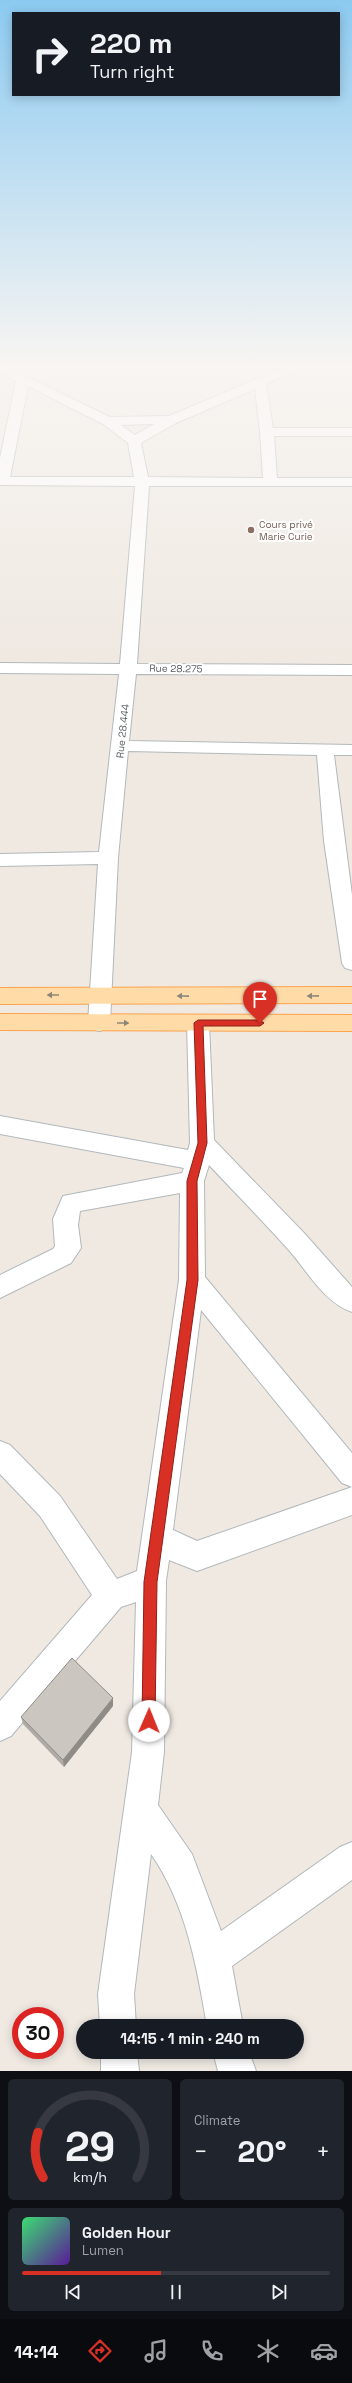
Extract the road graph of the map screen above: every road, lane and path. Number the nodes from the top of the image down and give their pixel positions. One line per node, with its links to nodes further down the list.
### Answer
1 (3, 459): 4 (street)
2 (137, 459): 5 (street, Rue 28.444)
3 (269, 459): 6 (street)
4 (1, 481): 5 (street)
5 (142, 482): 6 (street); 8 (street, Rue 28.444)
6 (270, 482): 7 (street)
7 (352, 482)
8 (128, 668): 9 (street, Rue 28.275); 10 (street, Rue 28.275); 11 (street, Rue 28.444)
9 (0, 670)
10 (352, 670)
11 (121, 746): 12 (street); 14 (street, Rue 28.444)
12 (325, 750): 13 (street); 16 (street)
13 (352, 750)
14 (108, 858): 15 (street); 17 (street, Rue 28.444)
15 (0, 860)
16 (352, 963)
17 (100, 995): 18 (main road, one-way to 17); 19 (main road, one-way to 19); 21 (street, Rue 28.444)
18 (352, 995)
19 (0, 996)
20 (0, 1022): 21 (main road)
21 (100, 1022): 22 (main road, one-way to 22)
22 (198, 1023): 23 (main road); 25 (street)
23 (352, 1023)
24 (1, 1126): 25 (street)
25 (198, 1162): 26 (street); 27 (street); 28 (street)
26 (192, 1280): 30 (street); 32 (street)
27 (0, 1287)
28 (352, 1301)
29 (0, 1454): 34 (street)
30 (352, 1474)
31 (352, 1501): 32 (street)
32 (157, 1538): 33 (street)
33 (151, 1582): 34 (street); 36 (street)
34 (111, 1596): 35 (street)
35 (0, 1725)
36 (140, 1809): 38 (street); 39 (street)
37 (352, 1859): 38 (street)
38 (213, 1958): 40 (street)
39 (118, 2019)
40 (224, 2019)
41 (119, 2059): 43 (street)
42 (233, 2059): 44 (street)
43 (120, 2071)
44 (237, 2071)

